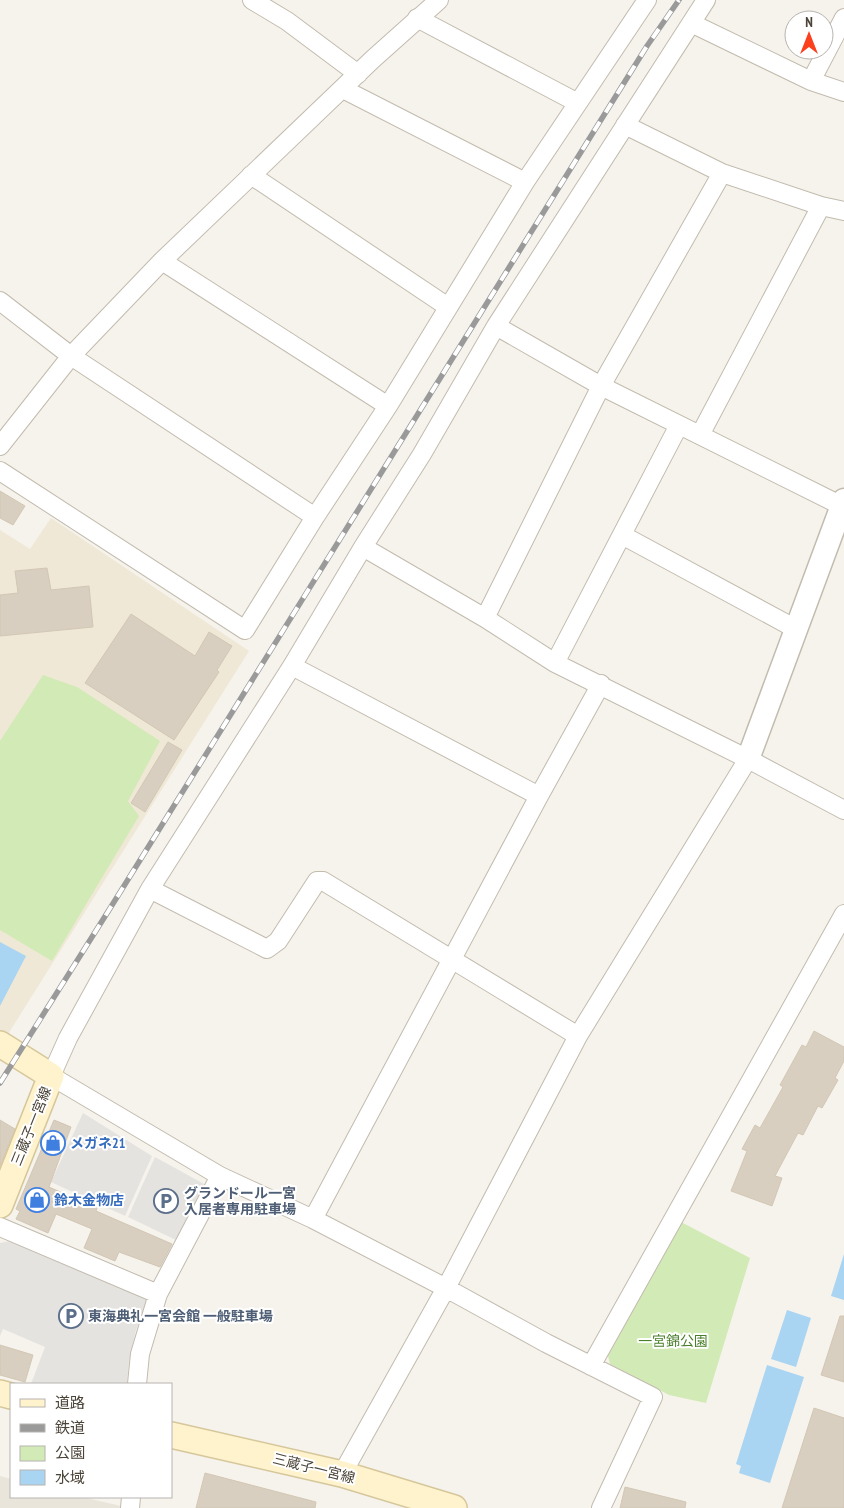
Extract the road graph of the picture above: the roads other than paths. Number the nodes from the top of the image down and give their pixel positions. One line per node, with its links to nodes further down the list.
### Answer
1 (252, 0): 8 (street)
2 (439, 0): 5 (street)
3 (647, 0): 12 (street)
4 (706, 0): 7 (street)
5 (417, 18): 8 (street); 12 (street)
6 (844, 18): 9 (street)
7 (690, 23): 9 (street); 13 (street)
8 (358, 74): 10 (street)
9 (811, 81): 11 (street)
10 (343, 89): 15 (street); 16 (street)
11 (844, 92)
12 (578, 103): 16 (street)
13 (625, 125): 14 (street); 22 (street)
14 (722, 173): 17 (street); 24 (street)
15 (252, 175): 19 (street); 21 (street)
16 (525, 182): 21 (street)
17 (821, 206): 18 (street); 27 (street)
18 (844, 211)
19 (162, 261): 23 (street); 25 (street)
20 (0, 301): 23 (street)
21 (448, 307): 25 (street)
22 (496, 326): 24 (street); 33 (street)
23 (71, 356): 28 (street); 31 (street)
24 (601, 386): 26 (street); 34 (street)
25 (388, 406): 31 (street)
26 (679, 425): 27 (street); 32 (street)
27 (700, 434): 30 (street)
28 (0, 446)
29 (0, 471): 31 (street)
30 (843, 503): 35 (street)
31 (316, 517)
32 (622, 534): 35 (street); 36 (street)
33 (363, 547): 34 (street); 37 (street)
34 (485, 618): 36 (street)
35 (796, 629): 39 (street)
36 (555, 662): 38 (street)
37 (292, 666): 40 (street); 42 (street)
38 (601, 684): 39 (street); 40 (street)
39 (748, 759): 41 (street); 45 (street)
40 (539, 796): 44 (street)
41 (844, 810)
42 (150, 889): 44 (street); 47 (street)
43 (844, 914): 54 (street)
44 (452, 958): 45 (street); 50 (street)
45 (578, 1036): 52 (street)
46 (2, 1048): 47 (main road, 三蔵子一宮線)
47 (51, 1076): 48 (street); 49 (main road, 三蔵子一宮線)
48 (220, 1176): 50 (street); 53 (street)
49 (0, 1204)
50 (313, 1219): 52 (street)
51 (0, 1227): 53 (street)
52 (446, 1288): 54 (street); 57 (street)
53 (158, 1294): 55 (street)
54 (591, 1366): 59 (street)
55 (136, 1383)
56 (172, 1435): 57 (main road, 三蔵子一宮線)
57 (342, 1474): 58 (main road, 三蔵子一宮線)
58 (454, 1508)
59 (601, 1508)

